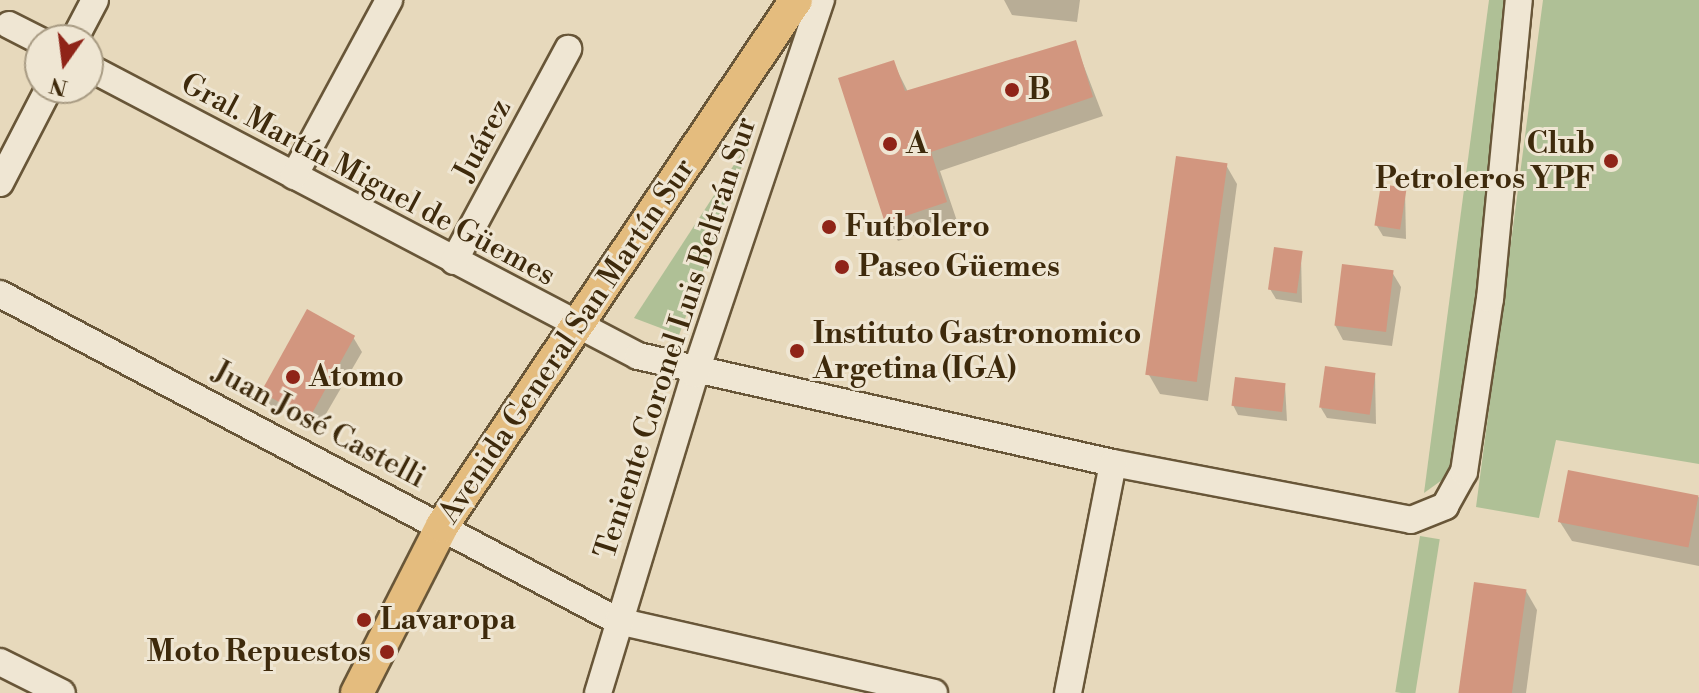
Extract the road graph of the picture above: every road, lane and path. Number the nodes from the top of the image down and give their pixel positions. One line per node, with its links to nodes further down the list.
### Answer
1 (95, 0): 5 (street)
2 (389, 0): 11 (street)
3 (1519, 0): 17 (street, Gral. Martín Miguel de Güemes)
4 (812, 2): 15 (main road, Avenida General San Martín Sur); 16 (street, Teniente Coronel Luis Beltrán Sur)
5 (82, 24)
6 (9, 25): 7 (street)
7 (24, 33)
8 (568, 49): 13 (street, Juárez)
9 (104, 75): 11 (street, Gral. Martín Miguel de Güemes)
10 (41, 104): 12 (street)
11 (294, 176): 13 (street, Gral. Martín Miguel de Güemes)
12 (0, 183)
13 (454, 261): 15 (street, Gral. Martín Miguel de Güemes)
14 (0, 294): 18 (street, Juan José Castelli)
15 (577, 327): 16 (street, Gral. Martín Miguel de Güemes); 18 (main road, Avenida General San Martín Sur)
16 (695, 374): 17 (street, Gral. Martín Miguel de Güemes); 19 (street, Teniente Coronel Luis Beltrán Sur)
17 (1113, 463): 25 (street)
18 (442, 526): 19 (street, Juan José Castelli); 22 (main road, Avenida General San Martín Sur)
19 (618, 621): 23 (street, Teniente Coronel Luis Beltrán Sur); 24 (street, Juan José Castelli)
20 (0, 662): 21 (street)
21 (62, 693)
22 (357, 693)
23 (598, 693)
24 (934, 693)
25 (1068, 693)

